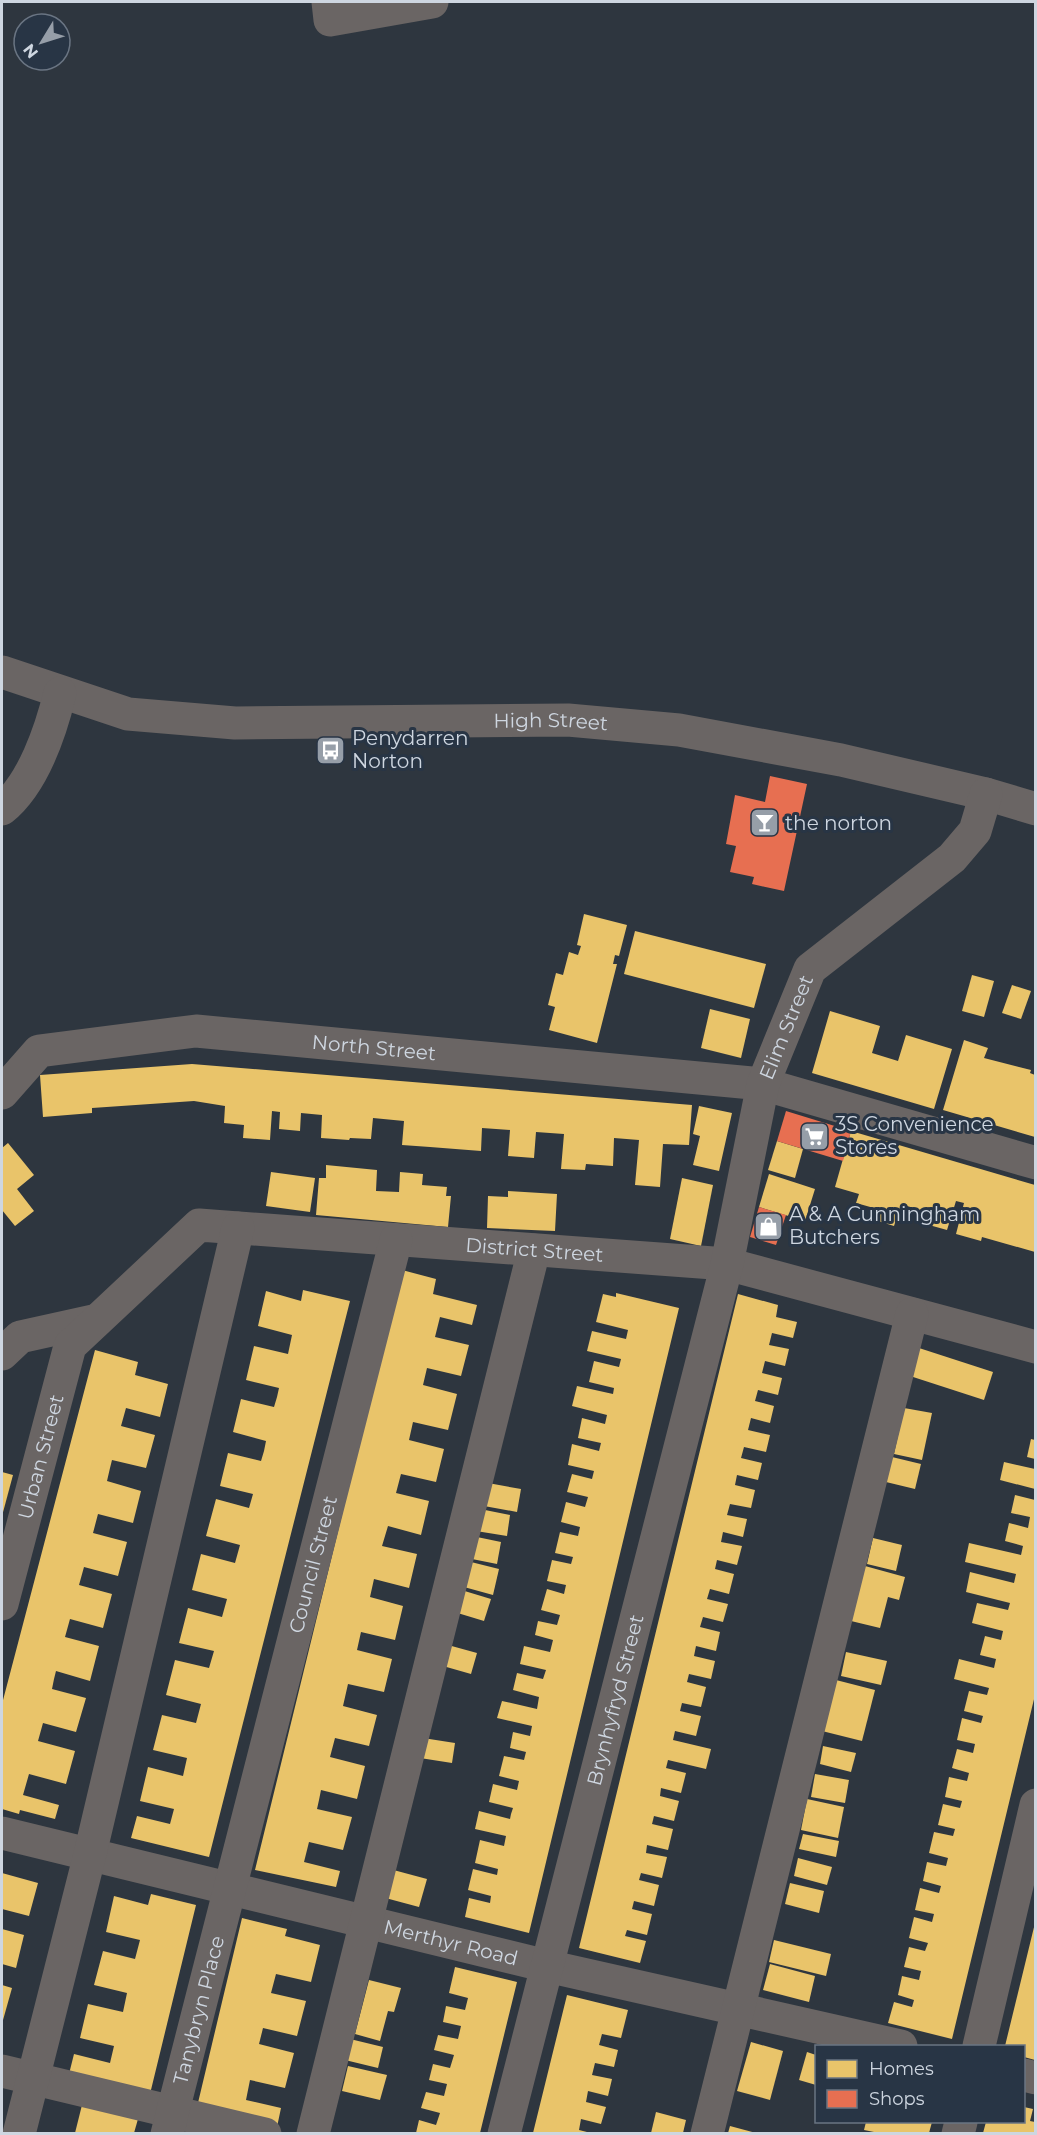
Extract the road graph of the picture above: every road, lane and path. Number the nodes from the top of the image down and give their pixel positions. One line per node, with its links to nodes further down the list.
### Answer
1 (328, 2): 2 (street)
2 (432, 2)
3 (2, 672): 4 (street, High Street)
4 (60, 693): 5 (street, High Street); 6 (street)
5 (986, 794): 7 (street, High Street); 8 (street, Elim Street)
6 (2, 809)
7 (1035, 809)
8 (764, 1084): 9 (street, North Street); 10 (street, North Street); 14 (street, Elim Street)
9 (2, 1092)
10 (1035, 1163)
11 (238, 1228): 12 (street, District Street); 16 (street, District Street); 23 (street)
12 (396, 1240): 13 (street, District Street); 24 (street, Council Street)
13 (534, 1250): 14 (street, District Street); 25 (street)
14 (727, 1264): 15 (street, District Street); 26 (street, Brynhyfryd Street)
15 (912, 1314): 18 (street, District Street); 27 (street)
16 (98, 1320): 17 (street, District Street); 19 (street)
17 (70, 1346): 20 (street, Urban Street)
18 (1035, 1347)
19 (2, 1354)
20 (2, 1604)
21 (1035, 1805): 29 (street)
22 (2, 1833): 23 (street, Merthyr Road)
23 (90, 1854): 24 (street, Merthyr Road); 31 (street)
24 (230, 1889): 25 (street, Merthyr Road); 32 (street, Tanybryn Place)
25 (366, 1922): 26 (street, Merthyr Road); 35 (street)
26 (547, 1966): 27 (street, Merthyr Road); 36 (street, Brynhyfryd Street)
27 (738, 2009): 28 (street, Merthyr Road); 37 (street)
28 (897, 2045)
29 (979, 2045)
30 (2, 2072): 31 (street)
31 (33, 2080): 32 (street); 33 (street)
32 (170, 2122): 34 (street)
33 (20, 2133)
34 (265, 2133)
35 (313, 2133)
36 (504, 2133)
37 (707, 2133)

